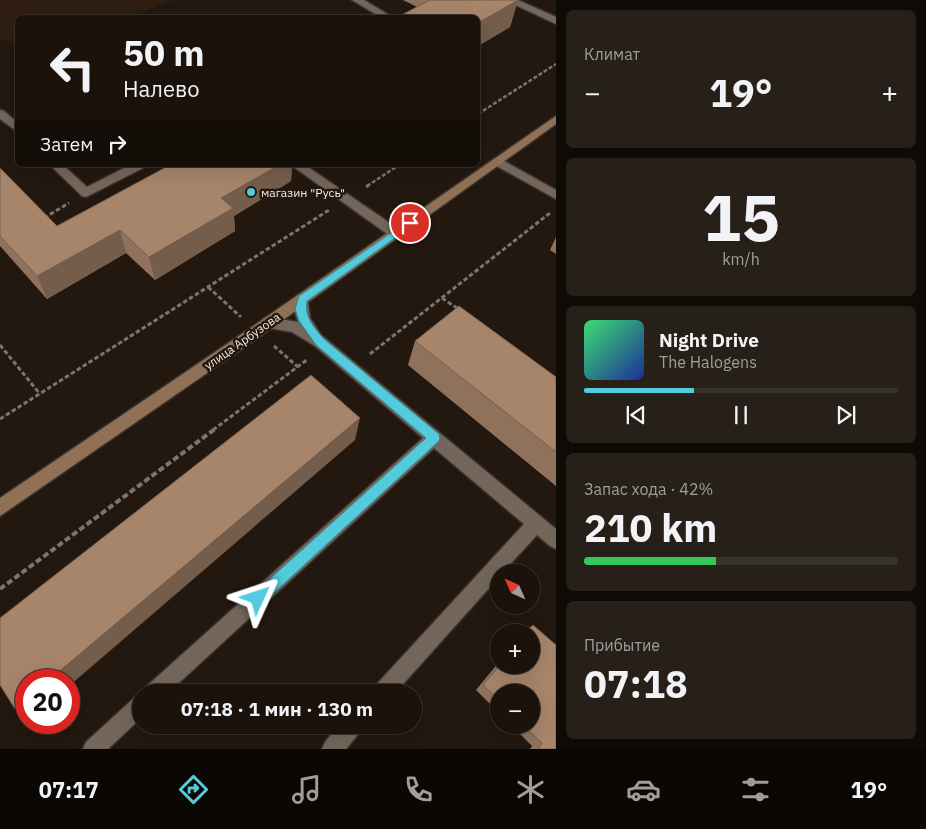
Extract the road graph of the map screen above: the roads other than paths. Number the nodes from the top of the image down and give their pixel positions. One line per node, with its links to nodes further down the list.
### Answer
1 (357, 0): 3 (lane)
2 (510, 0): 4 (lane)
3 (384, 15)
4 (556, 21)
5 (0, 113): 7 (lane)
6 (556, 119): 8 (street, улица Арбузова)
7 (15, 126)
8 (497, 161): 12 (lane); 13 (street, улица Арбузова)
9 (58, 167): 10 (lane)
10 (135, 167)
11 (300, 167): 13 (lane)
12 (556, 195)
13 (395, 233): 14 (street, улица Арбузова)
14 (302, 299): 15 (street, улица Арбузова); 16 (lane)
15 (268, 323): 16 (lane); 18 (street, улица Арбузова)
16 (323, 344): 17 (lane)
17 (434, 438): 19 (lane); 21 (lane)
18 (0, 508)
19 (536, 523): 20 (lane); 22 (lane)
20 (556, 540)
21 (164, 684)
22 (390, 684)
23 (132, 713): 25 (lane)
24 (345, 734): 26 (lane)
25 (93, 749)
26 (332, 749)

